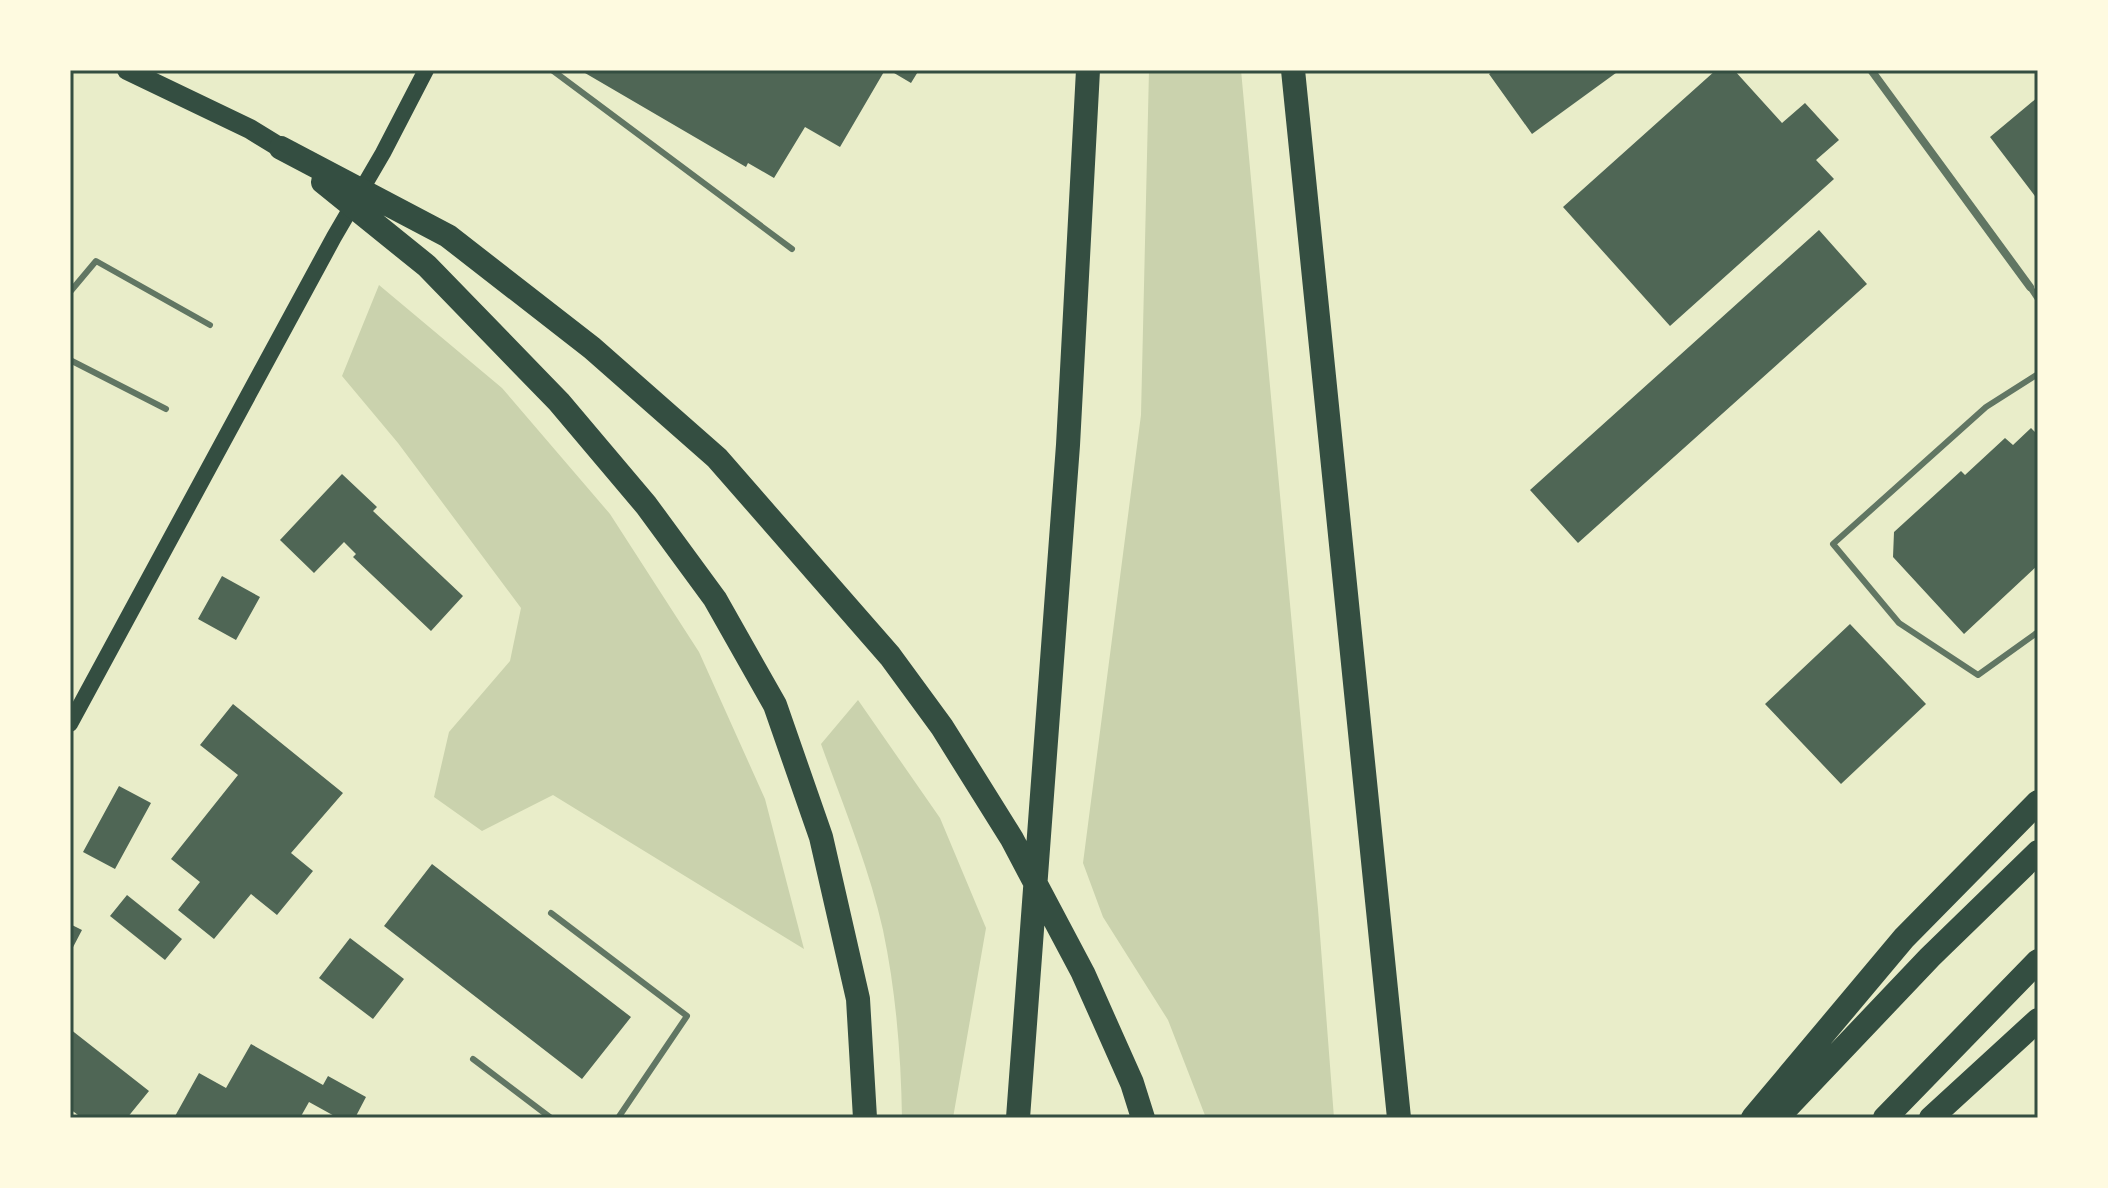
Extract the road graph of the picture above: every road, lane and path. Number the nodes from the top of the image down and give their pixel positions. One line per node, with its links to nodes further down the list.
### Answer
1 (127, 70): 7 (main road)
2 (426, 70): 17 (main road)
3 (553, 70): 8 (lane)
4 (1088, 70): 27 (highway)
5 (1293, 70): 29 (highway)
6 (1871, 70): 9 (street)
7 (281, 148): 26 (highway); 28 (highway)
8 (792, 249)
9 (2030, 287): 11 (lane)
10 (70, 292): 12 (lane)
11 (2038, 299)
12 (210, 325)
13 (70, 360): 15 (lane)
14 (2038, 374): 16 (lane)
15 (166, 409)
16 (2038, 632)
17 (70, 724)
18 (2038, 802): 30 (highway)
19 (2038, 852): 31 (highway)
20 (551, 913): 25 (lane)
21 (2038, 961): 32 (highway)
22 (2038, 1020): 33 (highway)
23 (473, 1059): 24 (lane)
24 (551, 1118)
25 (618, 1118)
26 (865, 1118)
27 (1018, 1118)
28 (1143, 1118)
29 (1399, 1118)
30 (1753, 1118)
31 (1777, 1118)
32 (1885, 1118)
33 (1931, 1118)

